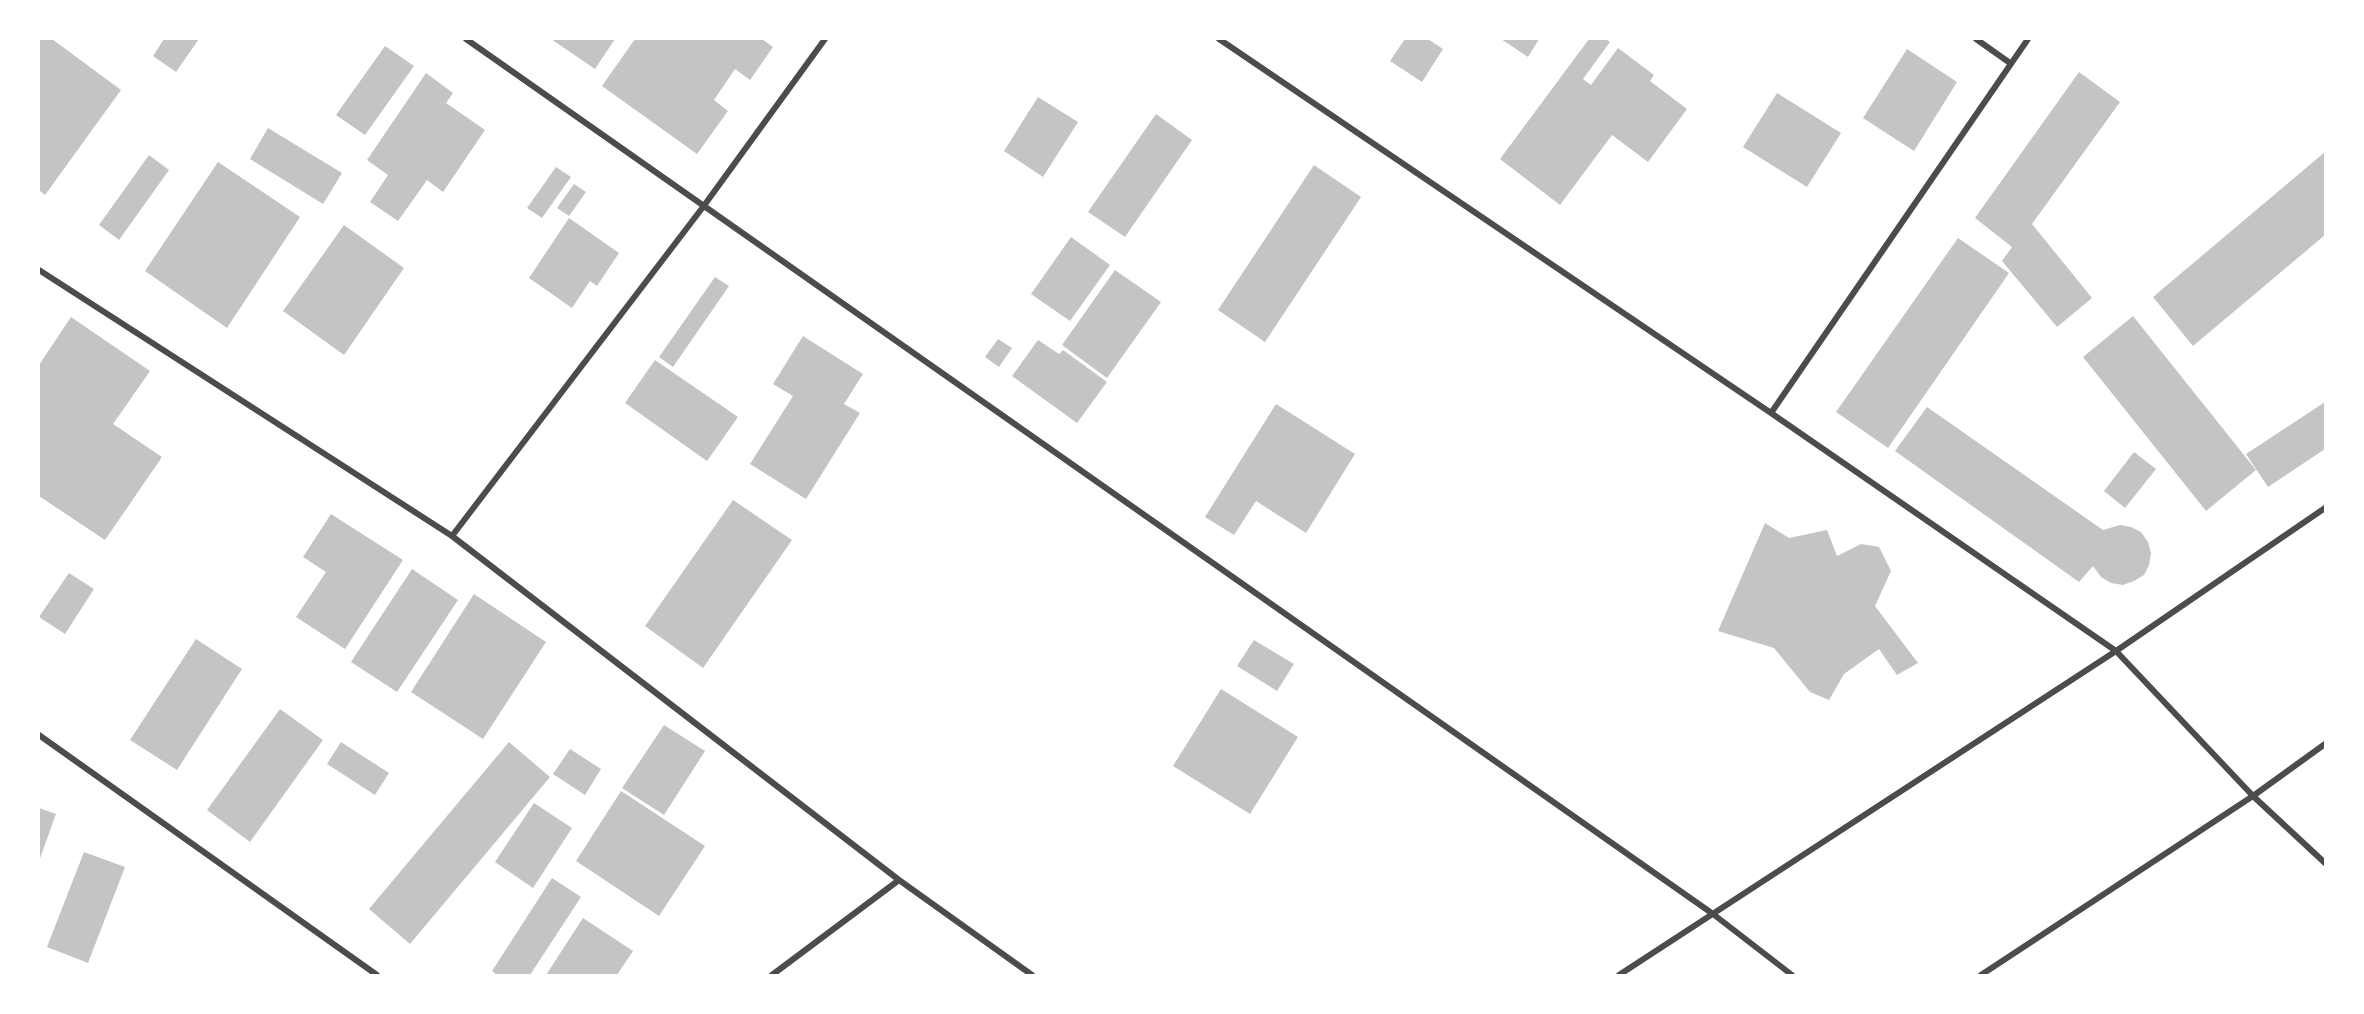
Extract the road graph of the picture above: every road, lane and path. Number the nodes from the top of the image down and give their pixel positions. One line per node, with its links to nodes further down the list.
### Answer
1 (466, 39): 7 (street)
2 (825, 39): 7 (street)
3 (1219, 39): 9 (street)
4 (1976, 39): 6 (street)
5 (2028, 39): 6 (street)
6 (2010, 63): 9 (street)
7 (703, 207): 11 (street); 18 (street)
8 (39, 270): 11 (street)
9 (1772, 413): 12 (street)
10 (2325, 508): 12 (street)
11 (452, 536): 17 (street)
12 (2116, 651): 15 (street); 18 (street)
13 (39, 735): 19 (street)
14 (2325, 744): 15 (street)
15 (2253, 796): 16 (street); 24 (street)
16 (2325, 863)
17 (899, 880): 20 (street); 21 (street)
18 (1713, 914): 22 (street); 23 (street)
19 (377, 975)
20 (772, 975)
21 (1032, 975)
22 (1619, 975)
23 (1792, 975)
24 (1981, 975)

